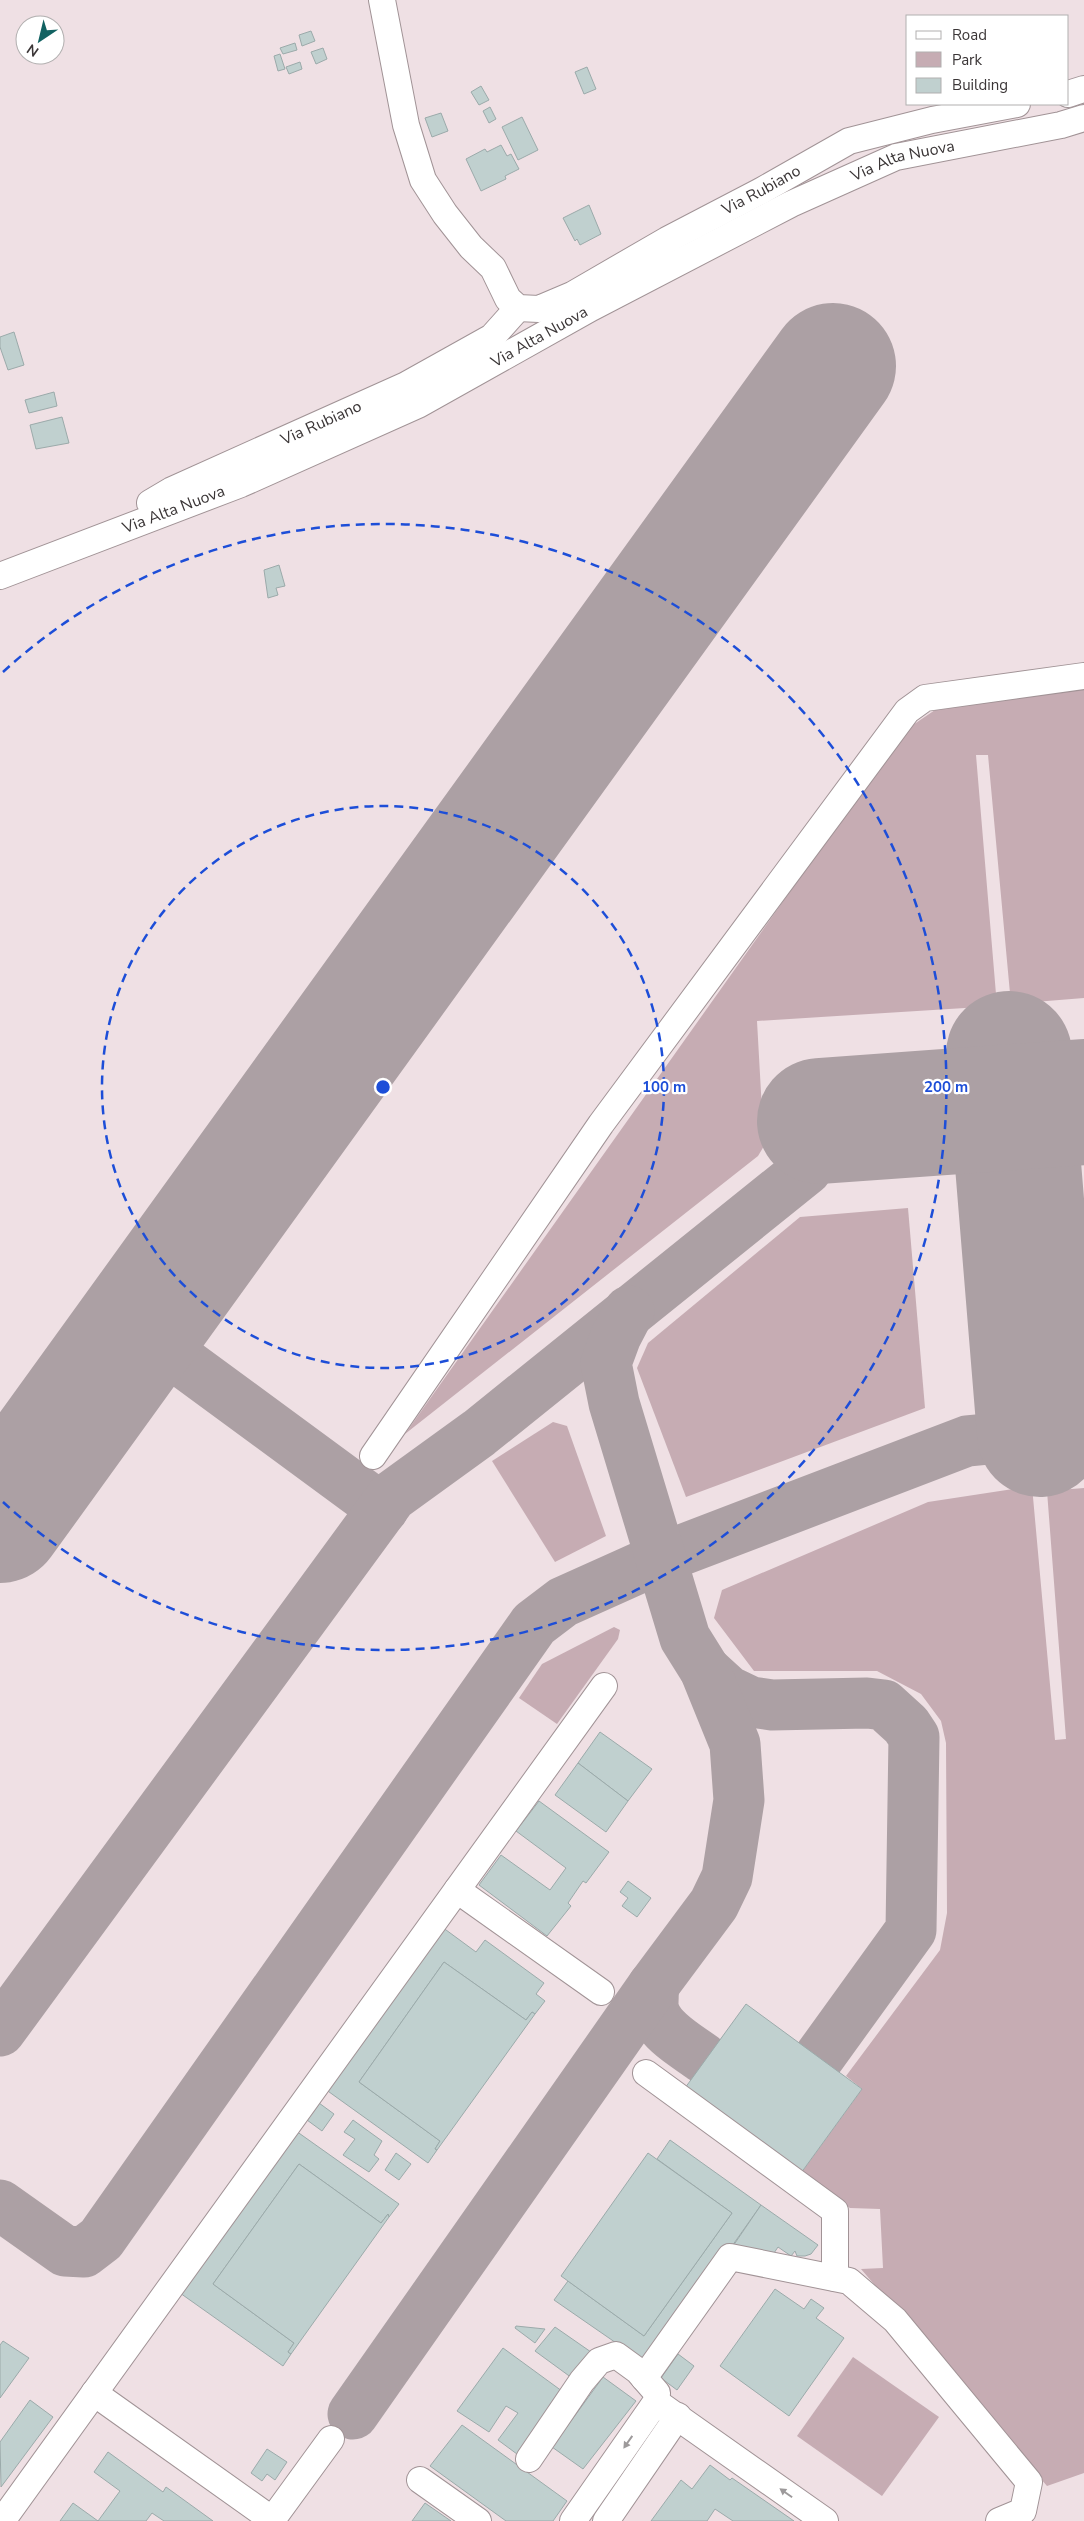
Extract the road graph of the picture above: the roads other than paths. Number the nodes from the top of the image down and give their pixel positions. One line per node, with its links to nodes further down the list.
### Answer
1 (382, 0): 6 (street)
2 (1084, 90): 3 (street)
3 (1069, 94)
4 (1012, 105): 6 (street, Via Rubiano)
5 (1084, 118): 7 (street, Via Alta Nuova)
6 (518, 308): 7 (street, Via Rubiano)
7 (118, 529): 8 (street, Via Alta Nuova)
8 (0, 576)
9 (1084, 676): 10 (street)
10 (372, 1456)
11 (604, 1686): 12 (street)
12 (457, 1890): 13 (street); 17 (street)
13 (600, 1992)
14 (646, 2073): 15 (street)
15 (835, 2278): 16 (street); 29 (street)
16 (644, 2378): 18 (street); 21 (street)
17 (94, 2393): 23 (street); 24 (street)
18 (656, 2402): 19 (street); 26 (street, one-way to 26)
19 (678, 2416): 27 (street); 28 (street, one-way to 19)
20 (331, 2439): 23 (street)
21 (529, 2459)
22 (420, 2480): 25 (street)
23 (273, 2520)
24 (2, 2521)
25 (478, 2521)
26 (574, 2521)
27 (606, 2521)
28 (826, 2521)
29 (999, 2521)

